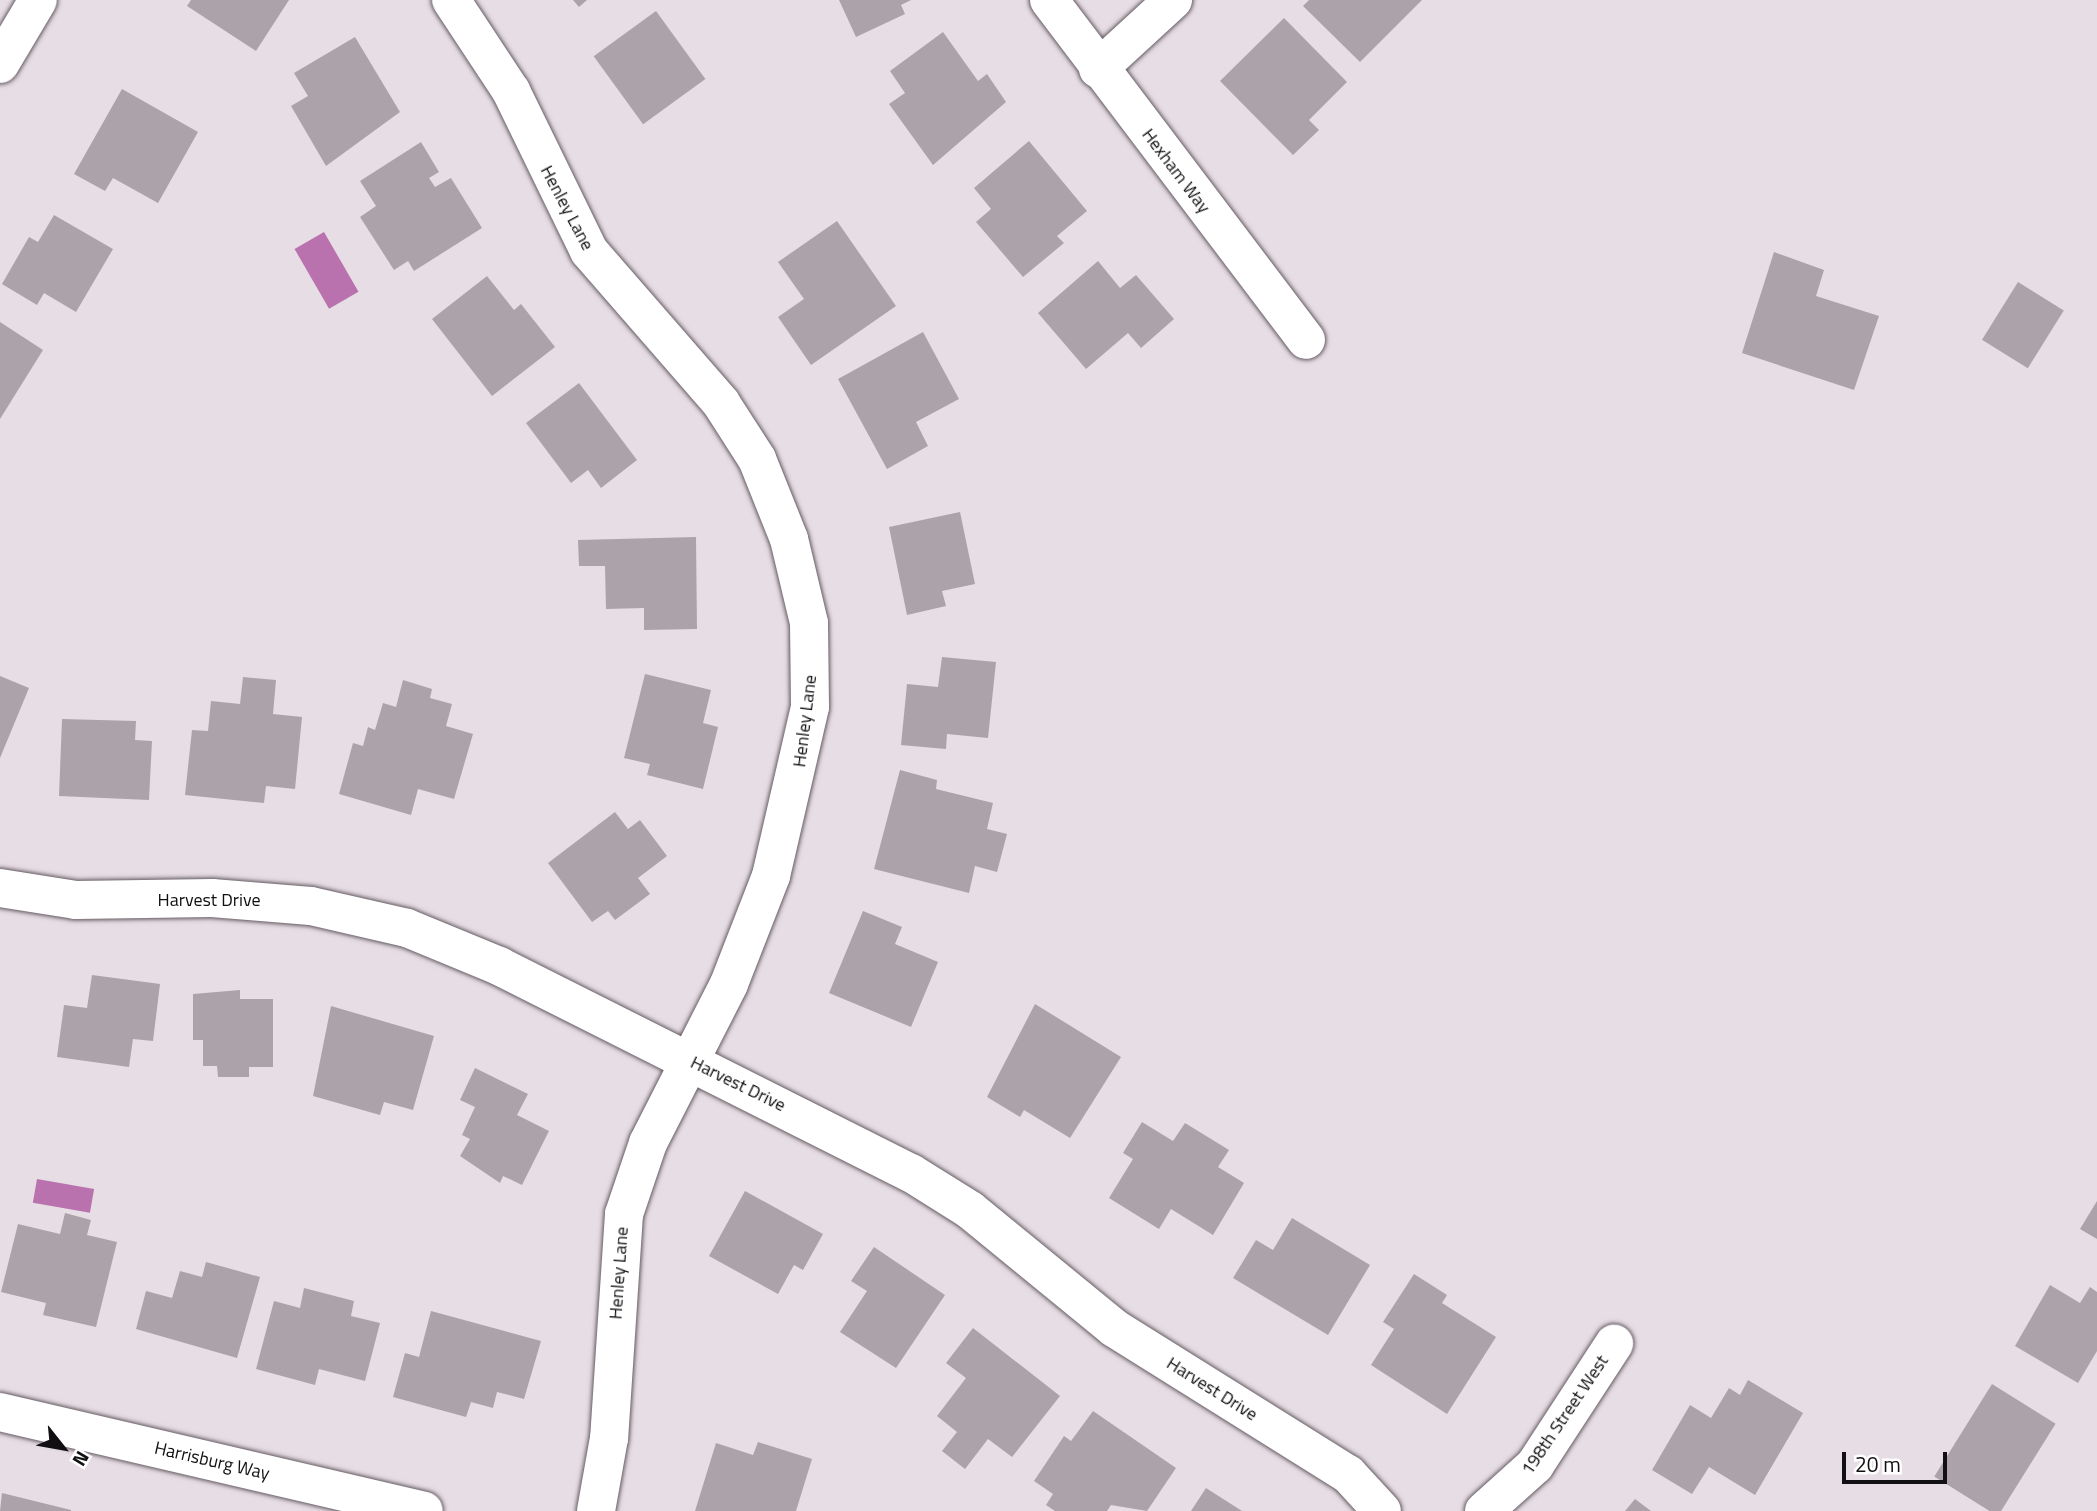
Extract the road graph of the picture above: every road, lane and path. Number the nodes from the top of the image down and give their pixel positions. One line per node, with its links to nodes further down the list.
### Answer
1 (38, 0): 5 (street)
2 (451, 0): 9 (street, Henley Lane)
3 (1049, 0): 6 (street, Hexham Way)
4 (1174, 0): 6 (street)
5 (0, 64)
6 (1098, 69): 7 (street, Hexham Way)
7 (1306, 340)
8 (0, 888): 9 (street, Harvest Drive)
9 (689, 1061): 13 (street, Henley Lane); 14 (street, Harvest Drive)
10 (1614, 1344): 15 (street, 198th Street West)
11 (0, 1412): 12 (street, Harrisburg Way)
12 (424, 1511)
13 (596, 1511)
14 (1382, 1511)
15 (1484, 1511)

